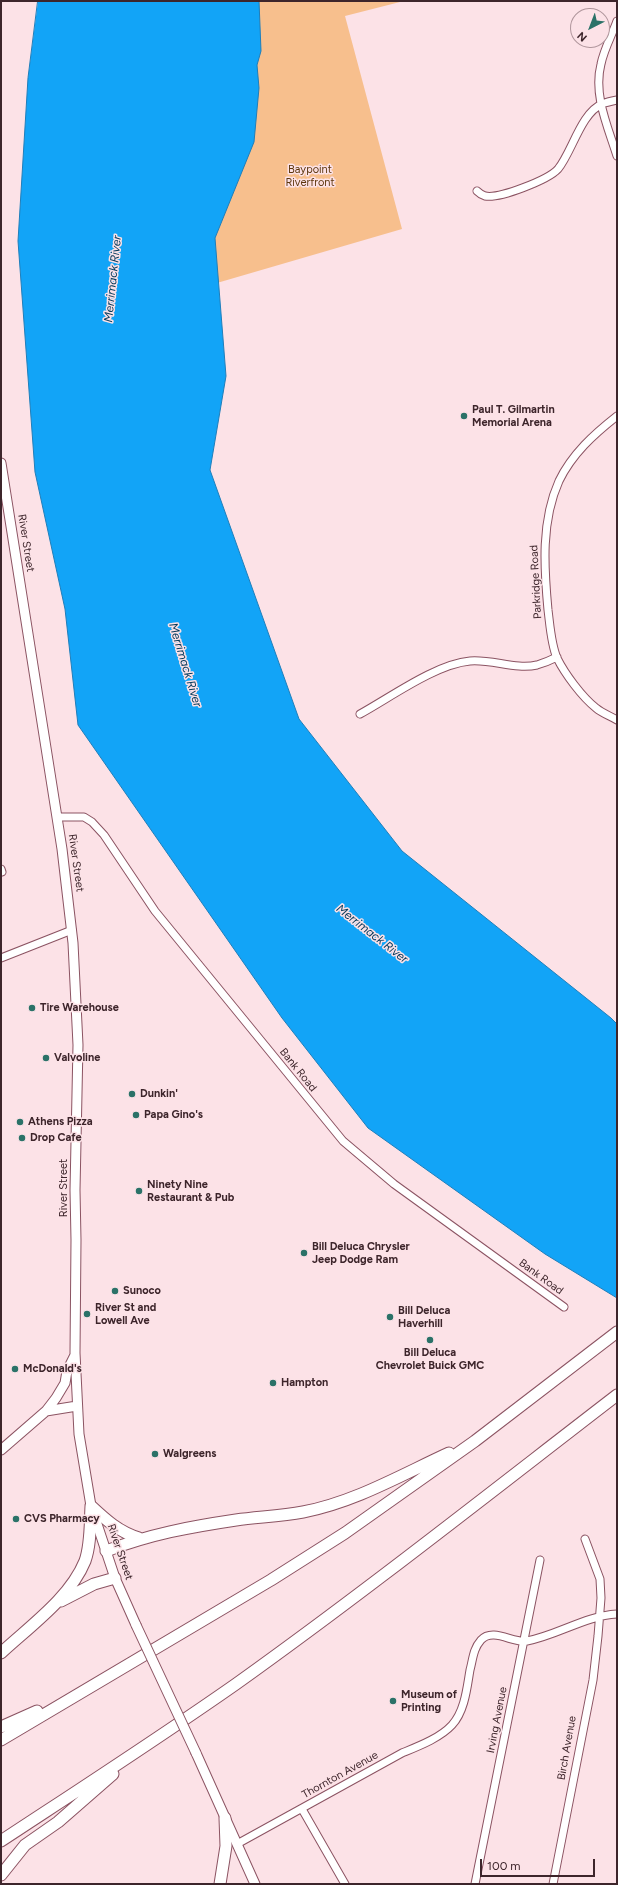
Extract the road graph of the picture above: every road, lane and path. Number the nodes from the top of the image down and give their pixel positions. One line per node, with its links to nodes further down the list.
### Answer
1 (617, 21): 3 (street)
2 (617, 100): 3 (street)
3 (601, 104): 4 (street); 5 (street)
4 (617, 156)
5 (477, 191)
6 (617, 416): 8 (street, Parkridge Road)
7 (1, 463): 11 (main road, River Street)
8 (557, 657): 9 (street); 10 (street, Parkridge Road)
9 (360, 714)
10 (617, 720)
11 (57, 817): 12 (main road, River Street); 14 (street, Bank Road)
12 (72, 930): 13 (street); 16 (main road, River Street)
13 (1, 958)
14 (564, 1307)
15 (617, 1332): 20 (highway)
16 (75, 1353): 18 (main road, River Street); 19 (main road)
17 (617, 1395): 36 (highway)
18 (77, 1406): 19 (main road); 22 (main road, River Street)
19 (46, 1411): 21 (main road)
20 (475, 1442): 23 (highway); 33 (highway)
21 (1, 1450)
22 (91, 1506): 23 (highway); 25 (main road, River Street); 28 (highway)
23 (139, 1538): 25 (highway)
24 (585, 1539): 30 (street, Birch Avenue)
25 (106, 1551): 27 (main road, River Street)
26 (540, 1560): 31 (street, Irving Avenue)
27 (115, 1578): 28 (highway); 38 (main road, River Street, bridge)
28 (56, 1603): 32 (highway)
29 (617, 1614): 30 (street)
30 (598, 1616): 31 (street); 46 (street, Birch Avenue)
31 (523, 1642): 37 (street, Thornton Avenue); 45 (street, Irving Avenue)
32 (1, 1653)
33 (77, 1695): 34 (highway); 35 (highway)
34 (1, 1726)
35 (1, 1740)
36 (147, 1745): 39 (highway); 41 (highway)
37 (302, 1809): 40 (street, Thornton Avenue); 44 (street)
38 (225, 1818): 40 (main road, River Street); 42 (highway)
39 (1, 1841)
40 (237, 1844): 43 (main road, River Street)
41 (1, 1875)
42 (220, 1884)
43 (255, 1884)
44 (345, 1884)
45 (475, 1884)
46 (553, 1884)

